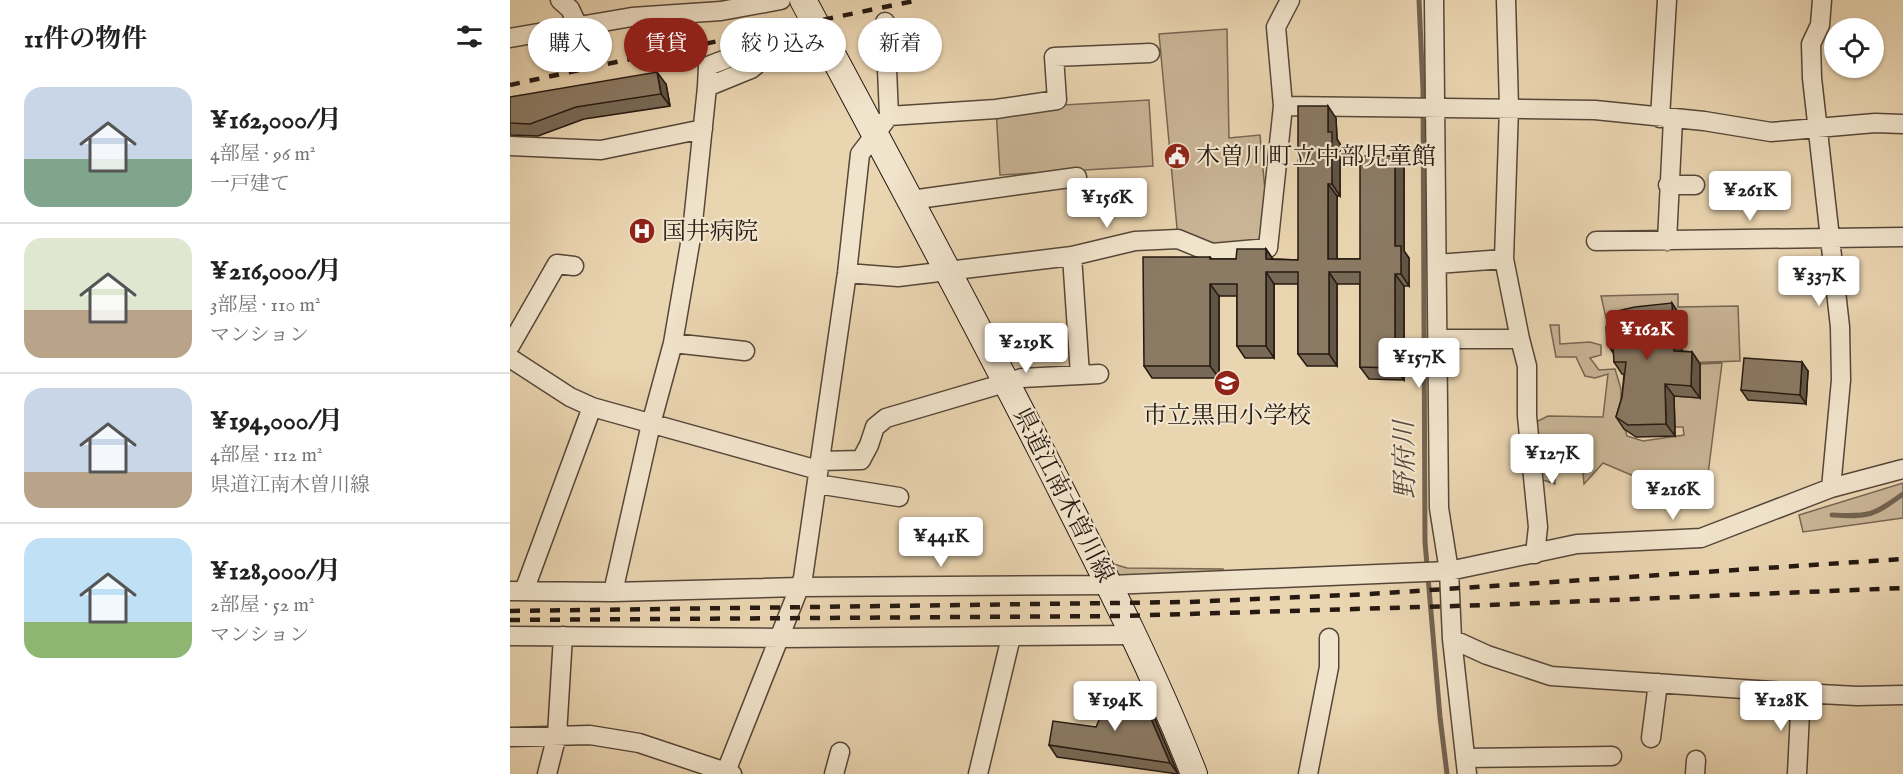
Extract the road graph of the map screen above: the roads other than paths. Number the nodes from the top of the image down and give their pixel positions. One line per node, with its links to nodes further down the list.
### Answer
1 (560, 0): 9 (street)
2 (781, 0): 11 (street)
3 (803, 0): 10 (main road, 県道江南木曽川線)
4 (1290, 0): 18 (street)
5 (1434, 0): 20 (street)
6 (1506, 0): 19 (street)
7 (1667, 0): 21 (street)
8 (1822, 0): 24 (street)
9 (574, 18)
10 (813, 18)
11 (612, 20)
12 (528, 35): 13 (street)
13 (510, 38)
14 (1150, 53): 23 (street)
15 (846, 70): 23 (main road, 県道江南木曽川線)
16 (744, 72): 25 (street)
17 (884, 72): 23 (street)
18 (1283, 106): 20 (street); 35 (street)
19 (1509, 107): 20 (street); 21 (street); 36 (street)
20 (1433, 108): 37 (street)
21 (1667, 118): 24 (street); 28 (street)
22 (1903, 124): 24 (street)
23 (882, 125): 30 (main road, 県道江南木曽川線); 40 (street)
24 (1816, 127): 32 (street)
25 (703, 129): 26 (street); 43 (street)
26 (510, 146)
27 (1077, 177): 30 (street)
28 (1668, 185): 29 (street); 34 (street)
29 (1695, 185)
30 (911, 200): 39 (main road, 県道江南木曽川線)
31 (1903, 237): 32 (street)
32 (1829, 239): 34 (street); 54 (street)
33 (1596, 241): 34 (street)
34 (1667, 241)
35 (1072, 256): 39 (street); 48 (street)
36 (1504, 259): 37 (street); 42 (street)
37 (1437, 264): 41 (street)
38 (574, 266): 44 (street)
39 (949, 270): 40 (street); 49 (main road, 県道江南木曽川線)
40 (848, 273): 53 (street)
41 (1437, 339): 42 (street); 57 (street)
42 (1520, 339): 56 (street)
43 (674, 343): 45 (street); 51 (street)
44 (510, 346)
45 (745, 351)
46 (510, 358): 50 (street)
47 (1099, 374): 48 (street)
48 (1080, 375): 49 (street)
49 (1006, 382): 53 (street); 58 (main road, 県道江南木曽川線)
50 (592, 407): 51 (street); 60 (street)
51 (651, 424): 53 (street); 61 (street)
52 (1903, 469): 54 (street)
53 (818, 471): 55 (street); 59 (street)
54 (1831, 488): 56 (street)
55 (899, 496)
56 (1535, 554): 57 (street)
57 (1444, 571): 58 (street); 68 (street)
58 (1110, 585): 59 (street); 62 (main road, 県道江南木曽川線)
59 (799, 587): 61 (street); 66 (street)
60 (517, 591): 61 (street)
61 (613, 592)
62 (1132, 635): 65 (street); 82 (main road, 県道江南木曽川線)
63 (510, 636): 64 (street)
64 (563, 636): 66 (street); 72 (street)
65 (1011, 637): 66 (street); 81 (street)
66 (781, 638): 78 (street)
67 (1329, 638): 83 (street)
68 (1452, 639): 69 (street); 77 (street)
69 (1658, 683): 70 (street); 74 (street)
70 (1802, 693): 71 (street); 84 (street)
71 (1903, 695)
72 (557, 735): 73 (street); 78 (street); 79 (street)
73 (510, 737)
74 (1651, 738)
75 (840, 752): 80 (street)
76 (1612, 756): 77 (street)
77 (1466, 766)
78 (728, 773)
79 (546, 774)
80 (834, 774)
81 (978, 774)
82 (1194, 774)
83 (1308, 774)
84 (1797, 774)

